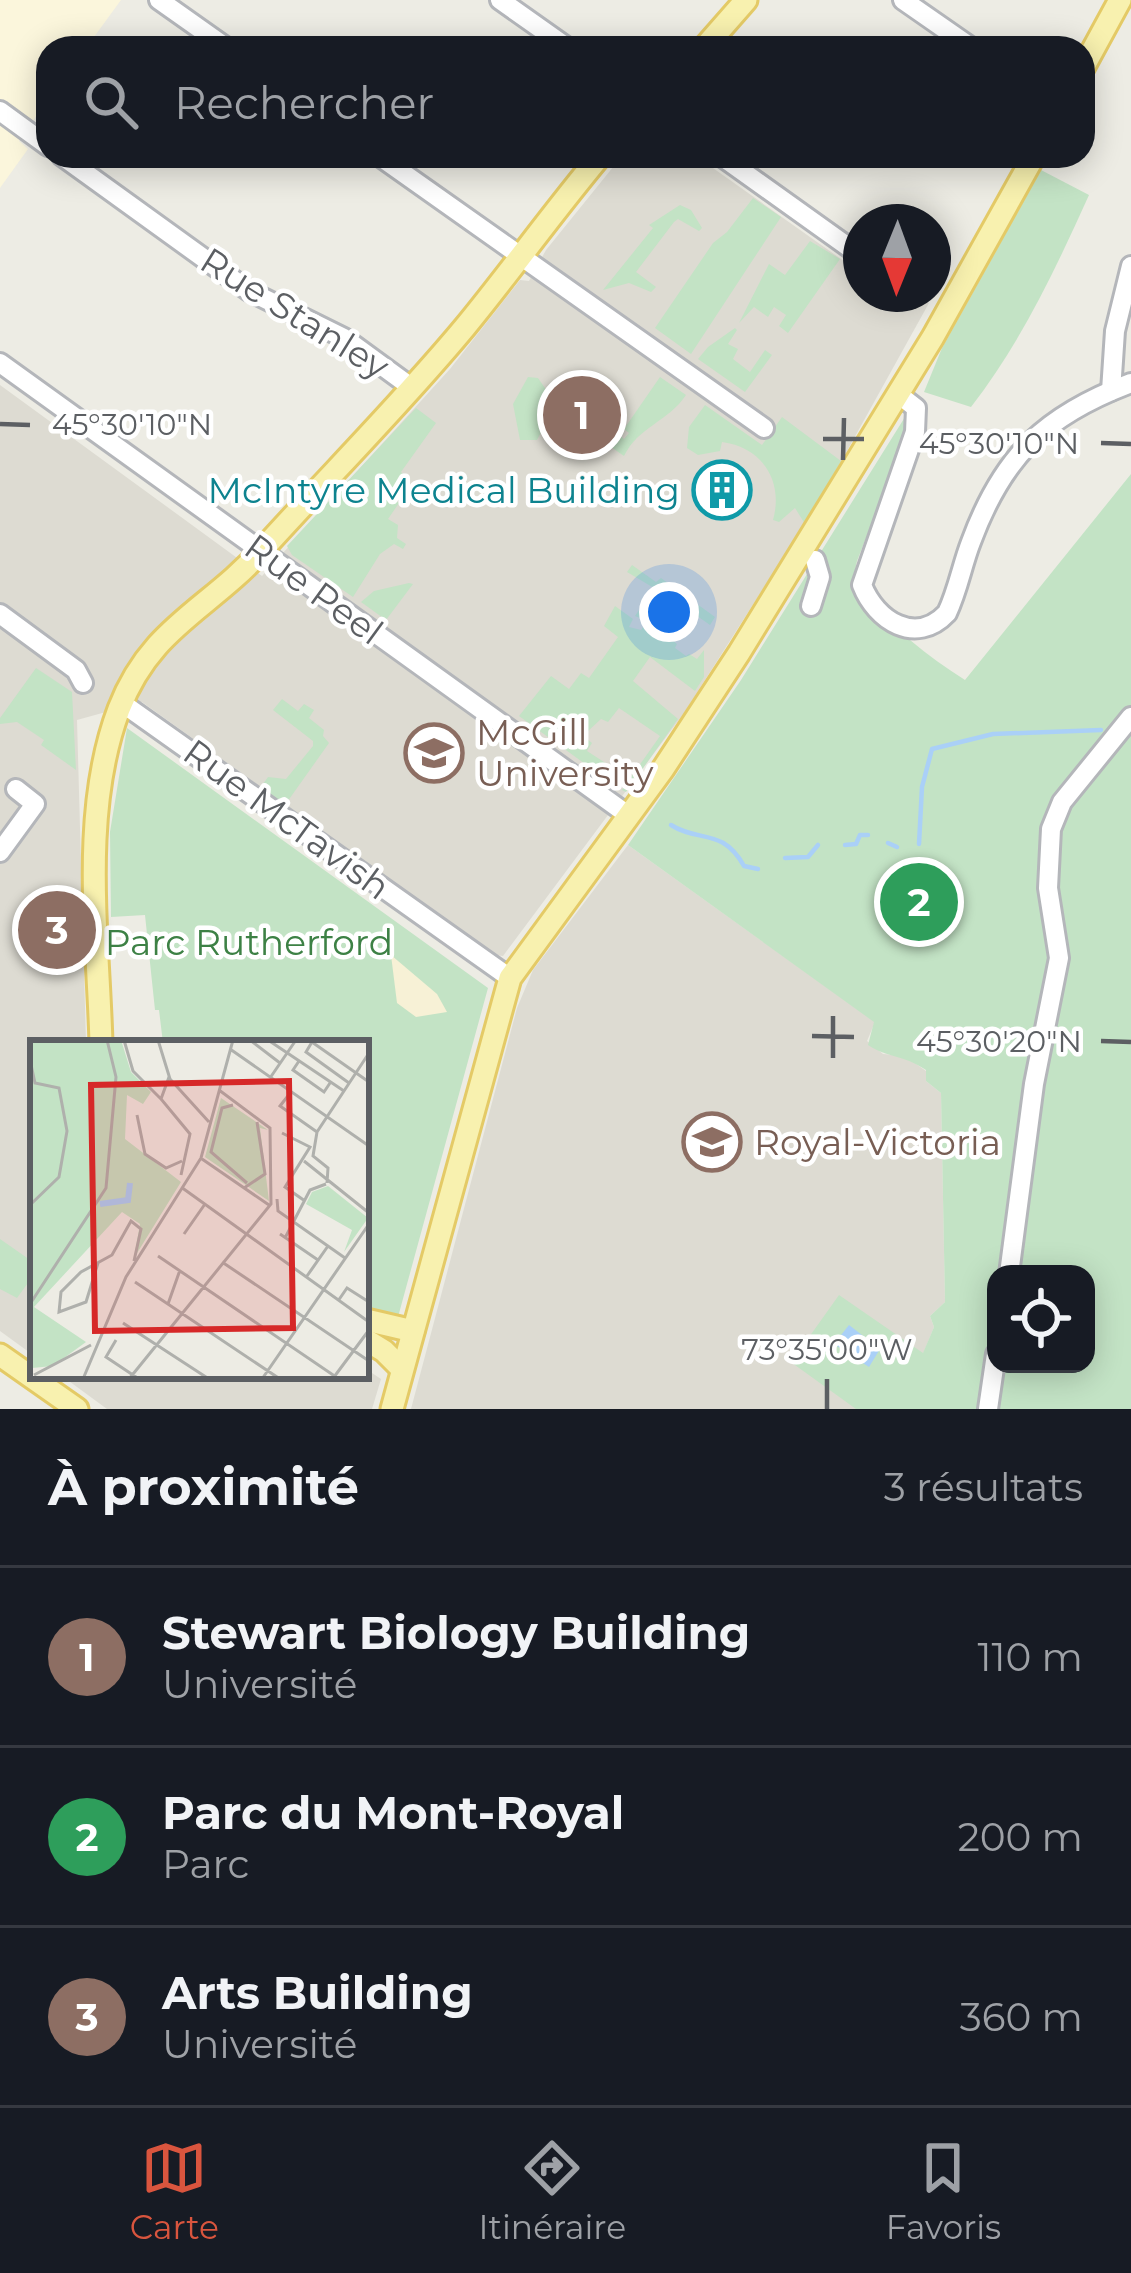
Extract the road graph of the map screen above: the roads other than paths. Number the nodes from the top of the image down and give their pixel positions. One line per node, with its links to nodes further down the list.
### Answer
1 (159, 0): 6 (street)
2 (500, 0): 7 (street)
3 (746, 0): 8 (main road)
4 (903, 0): 9 (street)
5 (1120, 0): 10 (main road)
6 (210, 36)
7 (551, 36)
8 (714, 36)
9 (955, 36)
10 (1095, 46)
11 (0, 111): 12 (street)
12 (36, 137)
13 (79, 168): 23 (street, Rue Stanley)
14 (396, 168): 19 (street)
15 (590, 168): 19 (main road)
16 (739, 168): 18 (street)
17 (1027, 168): 25 (main road)
18 (843, 243)
19 (519, 255): 23 (main road); 26 (street)
20 (1131, 266): 24 (street)
21 (0, 363): 27 (street, Rue Peel)
22 (1131, 383): 24 (street)
23 (411, 387): 27 (main road)
24 (1111, 391): 25 (street)
25 (898, 394): 35 (main road)
26 (764, 428)
27 (262, 551): 32 (main road); 35 (street, Rue Peel)
28 (815, 560): 29 (street)
29 (811, 606)
30 (0, 614): 31 (street)
31 (83, 683)
32 (122, 703): 37 (street, Rue McTavish); 38 (main road)
33 (1131, 716): 39 (street)
34 (16, 789): 36 (street)
35 (628, 815): 37 (main road)
36 (0, 853)
37 (510, 978): 41 (main road)
38 (101, 1040)
39 (1010, 1265)
40 (369, 1321): 41 (main road)
41 (412, 1331): 44 (main road)
42 (369, 1342): 44 (main road)
43 (0, 1354): 46 (main road)
44 (403, 1369): 49 (main road)
45 (993, 1373): 50 (street)
46 (30, 1375)
47 (35, 1379): 48 (main road)
48 (77, 1409)
49 (392, 1409)
50 (988, 1409)

